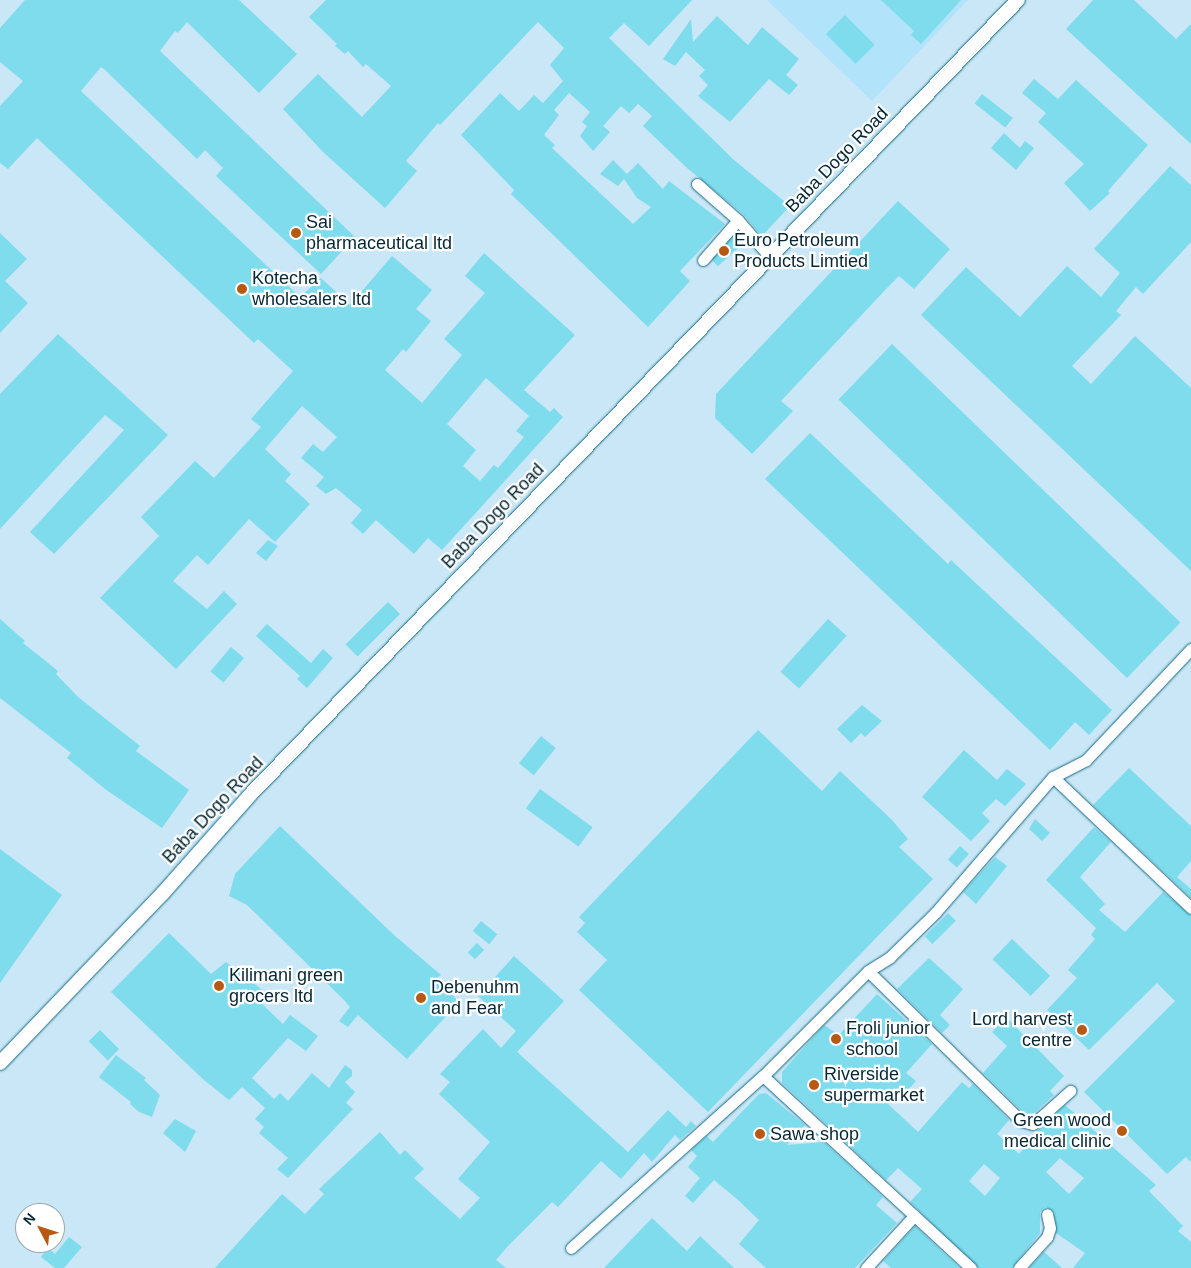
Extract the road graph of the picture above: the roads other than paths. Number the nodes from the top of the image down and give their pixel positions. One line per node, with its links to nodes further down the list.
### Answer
1 (1018, 0): 4 (street, Baba Dogo Road)
2 (697, 184): 3 (street)
3 (738, 220): 4 (street); 5 (street)
4 (770, 257): 10 (street, Baba Dogo Road)
5 (703, 260)
6 (1191, 649): 7 (street)
7 (1053, 777): 8 (street); 9 (street)
8 (1191, 908)
9 (868, 971): 11 (street); 12 (street)
10 (0, 1063)
11 (763, 1076): 14 (street); 15 (street)
12 (1070, 1091)
13 (1047, 1214): 18 (street)
14 (914, 1216): 16 (street); 17 (street)
15 (571, 1248)
16 (866, 1268)
17 (971, 1268)
18 (1018, 1268)

